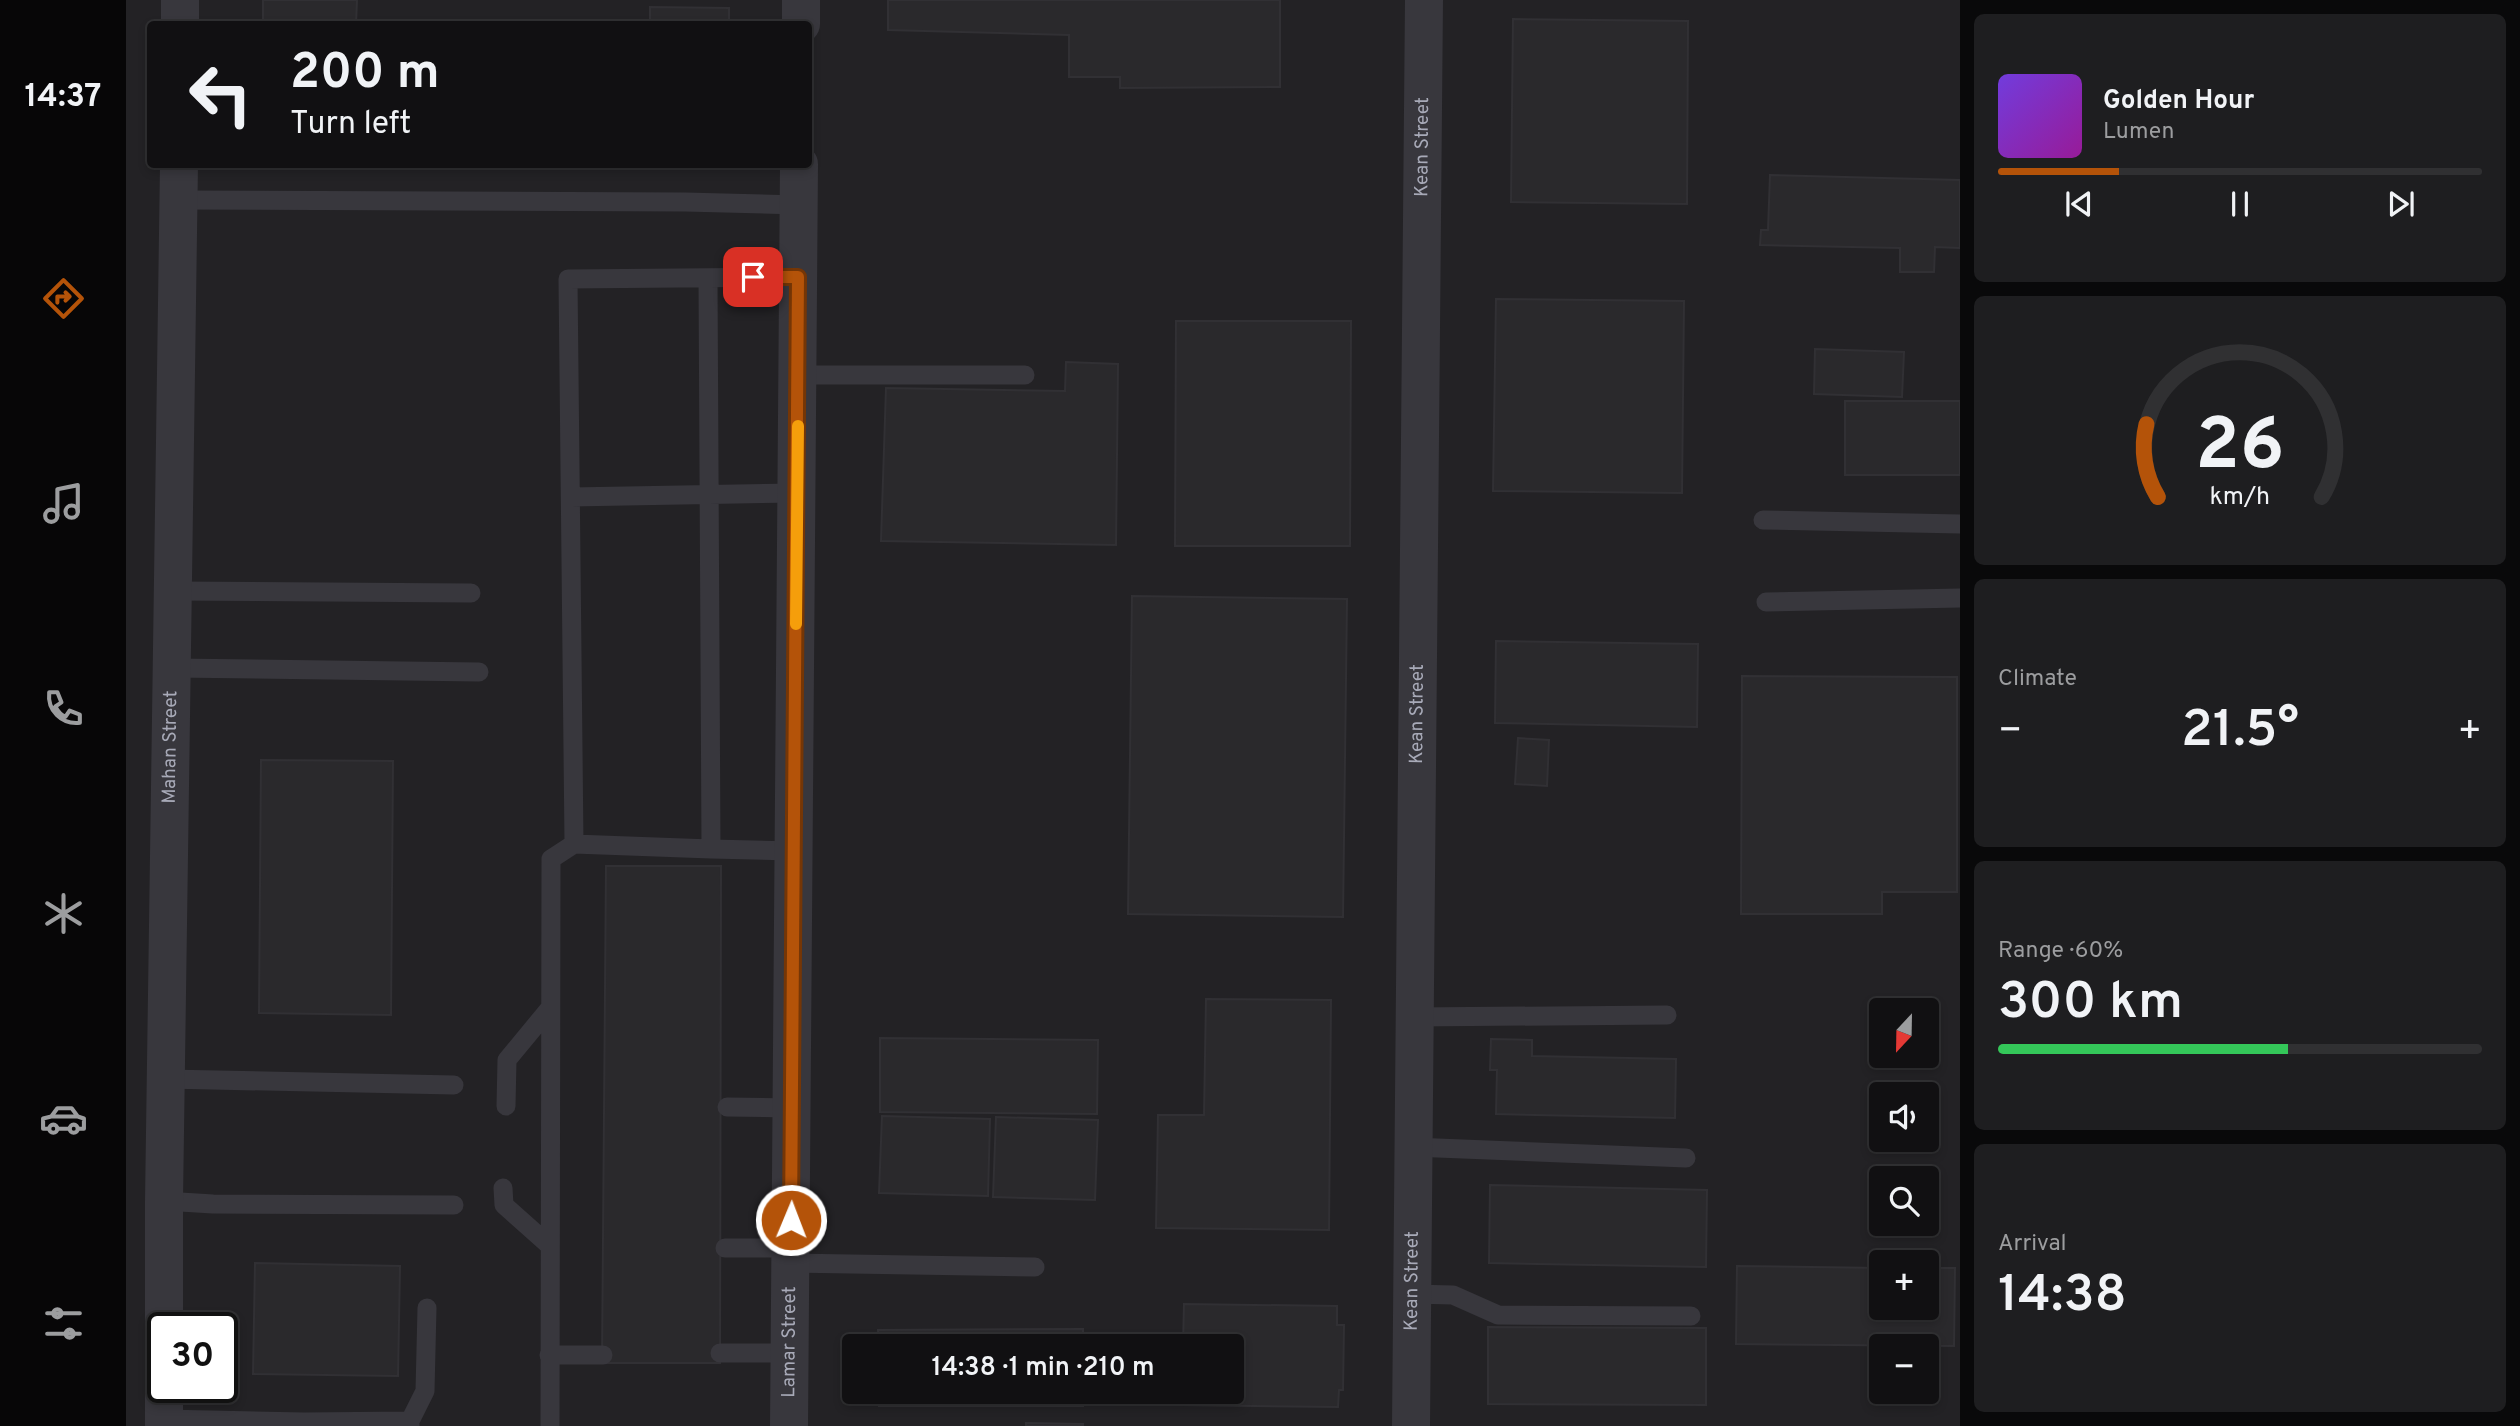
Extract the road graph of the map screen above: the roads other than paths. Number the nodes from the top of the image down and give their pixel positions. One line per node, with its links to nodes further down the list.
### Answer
1 (180, 0): 4 (street)
2 (801, 0): 5 (street)
3 (1424, 0): 29 (street, Kean Street)
4 (180, 21)
5 (801, 21)
6 (799, 168): 8 (street, Lamar Street)
7 (178, 182): 8 (lane); 18 (street, Mahan Street)
8 (799, 205): 9 (street, Lamar Street)
9 (798, 277): 10 (lane); 11 (street, Lamar Street)
10 (708, 278): 14 (lane); 15 (lane)
11 (798, 375): 12 (lane); 13 (street, Lamar Street)
12 (1026, 375)
13 (797, 493): 14 (lane); 26 (street, Lamar Street)
14 (709, 496): 15 (lane); 25 (lane)
15 (571, 497): 24 (lane)
16 (1763, 520): 17 (lane)
17 (1960, 524)
18 (174, 591): 19 (lane); 22 (street, Mahan Street)
19 (471, 593)
20 (1960, 597): 21 (lane)
21 (1766, 602)
22 (173, 668): 23 (lane); 30 (street, Mahan Street)
23 (479, 672)
24 (574, 844): 25 (lane); 27 (lane)
25 (711, 849): 26 (lane)
26 (794, 851): 34 (street, Lamar Street)
27 (550, 1008): 32 (lane); 40 (lane)
28 (1667, 1015): 29 (lane)
29 (1414, 1017): 35 (street, Kean Street)
30 (166, 1079): 31 (lane); 38 (street, Mahan Street)
31 (454, 1086)
32 (506, 1106)
33 (727, 1107): 34 (lane)
34 (792, 1108): 42 (street, Lamar Street)
35 (1412, 1147): 36 (lane); 44 (street, Kean Street)
36 (1686, 1158)
37 (503, 1188): 40 (lane)
38 (164, 1201): 39 (lane); 46 (street, Mahan Street)
39 (454, 1205)
40 (550, 1246): 51 (lane)
41 (725, 1248): 42 (lane)
42 (791, 1255): 43 (lane); 49 (street, Lamar Street)
43 (1035, 1268)
44 (1412, 1294): 47 (lane); 57 (street, Kean Street)
45 (427, 1307): 54 (lane)
46 (164, 1312)
47 (1690, 1317)
48 (720, 1353): 49 (lane)
49 (790, 1353): 56 (street, Lamar Street)
50 (603, 1354): 51 (lane)
51 (549, 1355): 55 (lane)
52 (164, 1411): 53 (lane)
53 (304, 1424): 54 (lane)
54 (410, 1424)
55 (550, 1426)
56 (789, 1426)
57 (1411, 1426)

